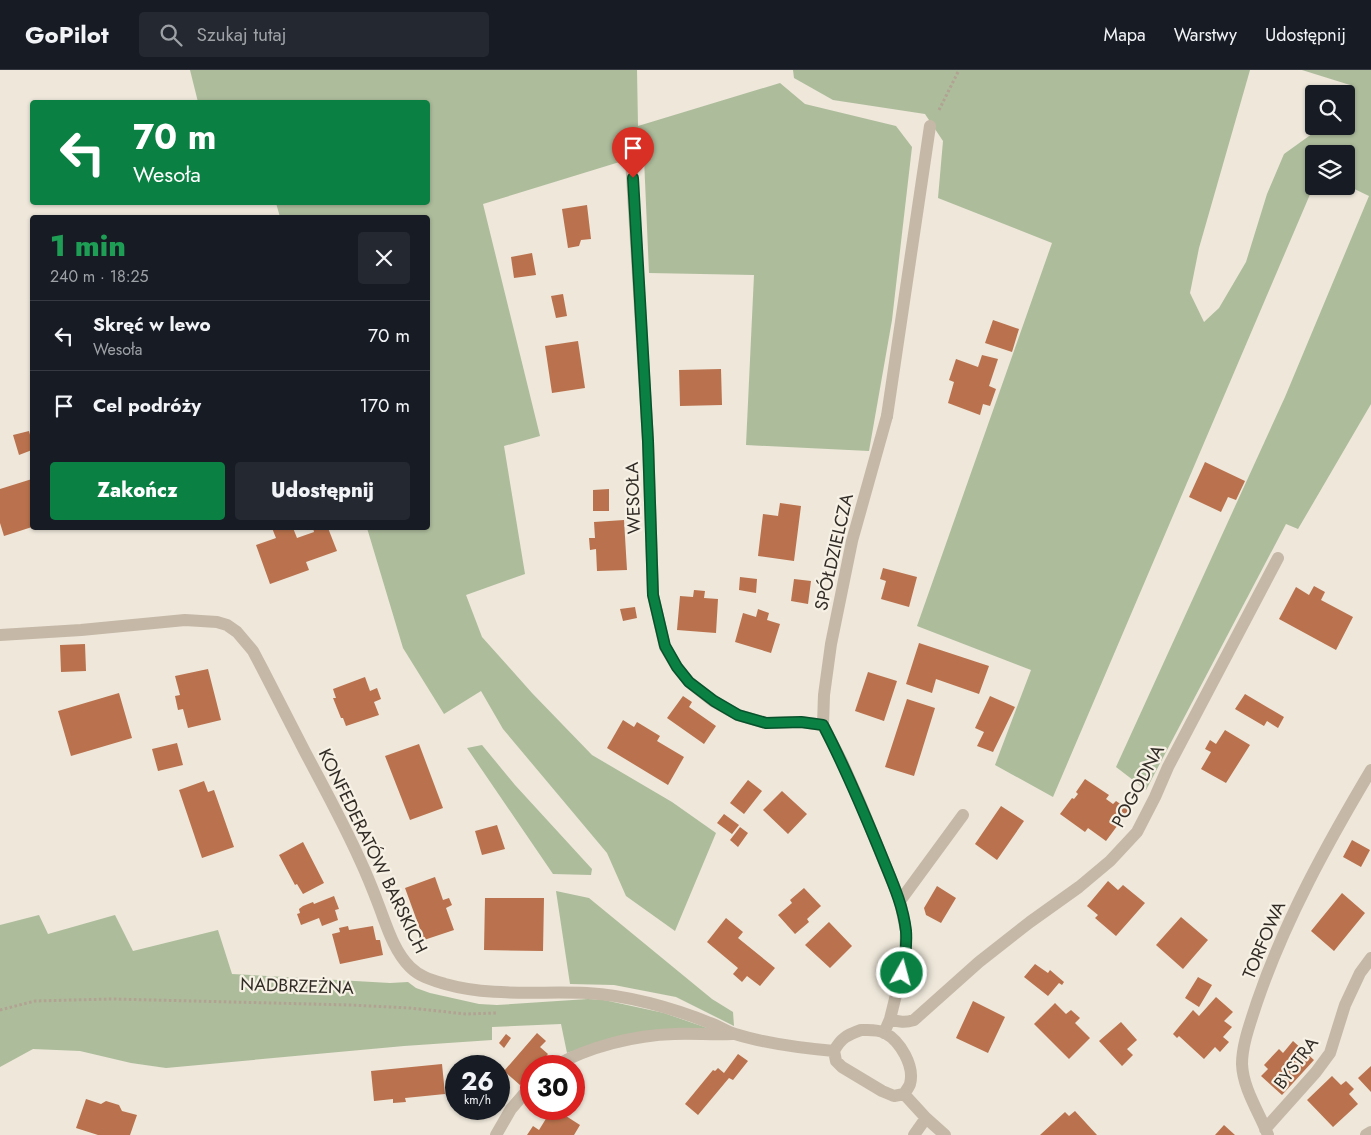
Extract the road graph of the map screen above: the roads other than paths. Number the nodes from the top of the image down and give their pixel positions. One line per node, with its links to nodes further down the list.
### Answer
1 (930, 126): 5 (street, SPÓŁDZIELCZA)
2 (631, 159): 5 (street, WESOŁA)
3 (1278, 558): 10 (street, POGODNA)
4 (0, 635): 12 (street, KONFEDERATÓW BARSKICH)
5 (823, 725): 8 (street, SPÓŁDZIELCZA)
6 (1371, 770): 18 (street, TORFOWA)
7 (964, 815): 8 (street)
8 (900, 901): 10 (street, SPÓŁDZIELCZA)
9 (1371, 958): 18 (street, BYSTRA)
10 (890, 1019): 11 (street, SPÓŁDZIELCZA)
11 (884, 1033): 13 (street); 15 (street)
12 (733, 1034): 13 (street, KONFEDERATÓW BARSKICH); 14 (street)
13 (834, 1052): 15 (street)
14 (577, 1055)
15 (904, 1094): 17 (street)
16 (520, 1099): 20 (street)
17 (926, 1118): 21 (street); 22 (street)
18 (1267, 1132)
19 (1371, 1132): 23 (street)
20 (496, 1135)
21 (914, 1135)
22 (945, 1135)
23 (1366, 1135)

